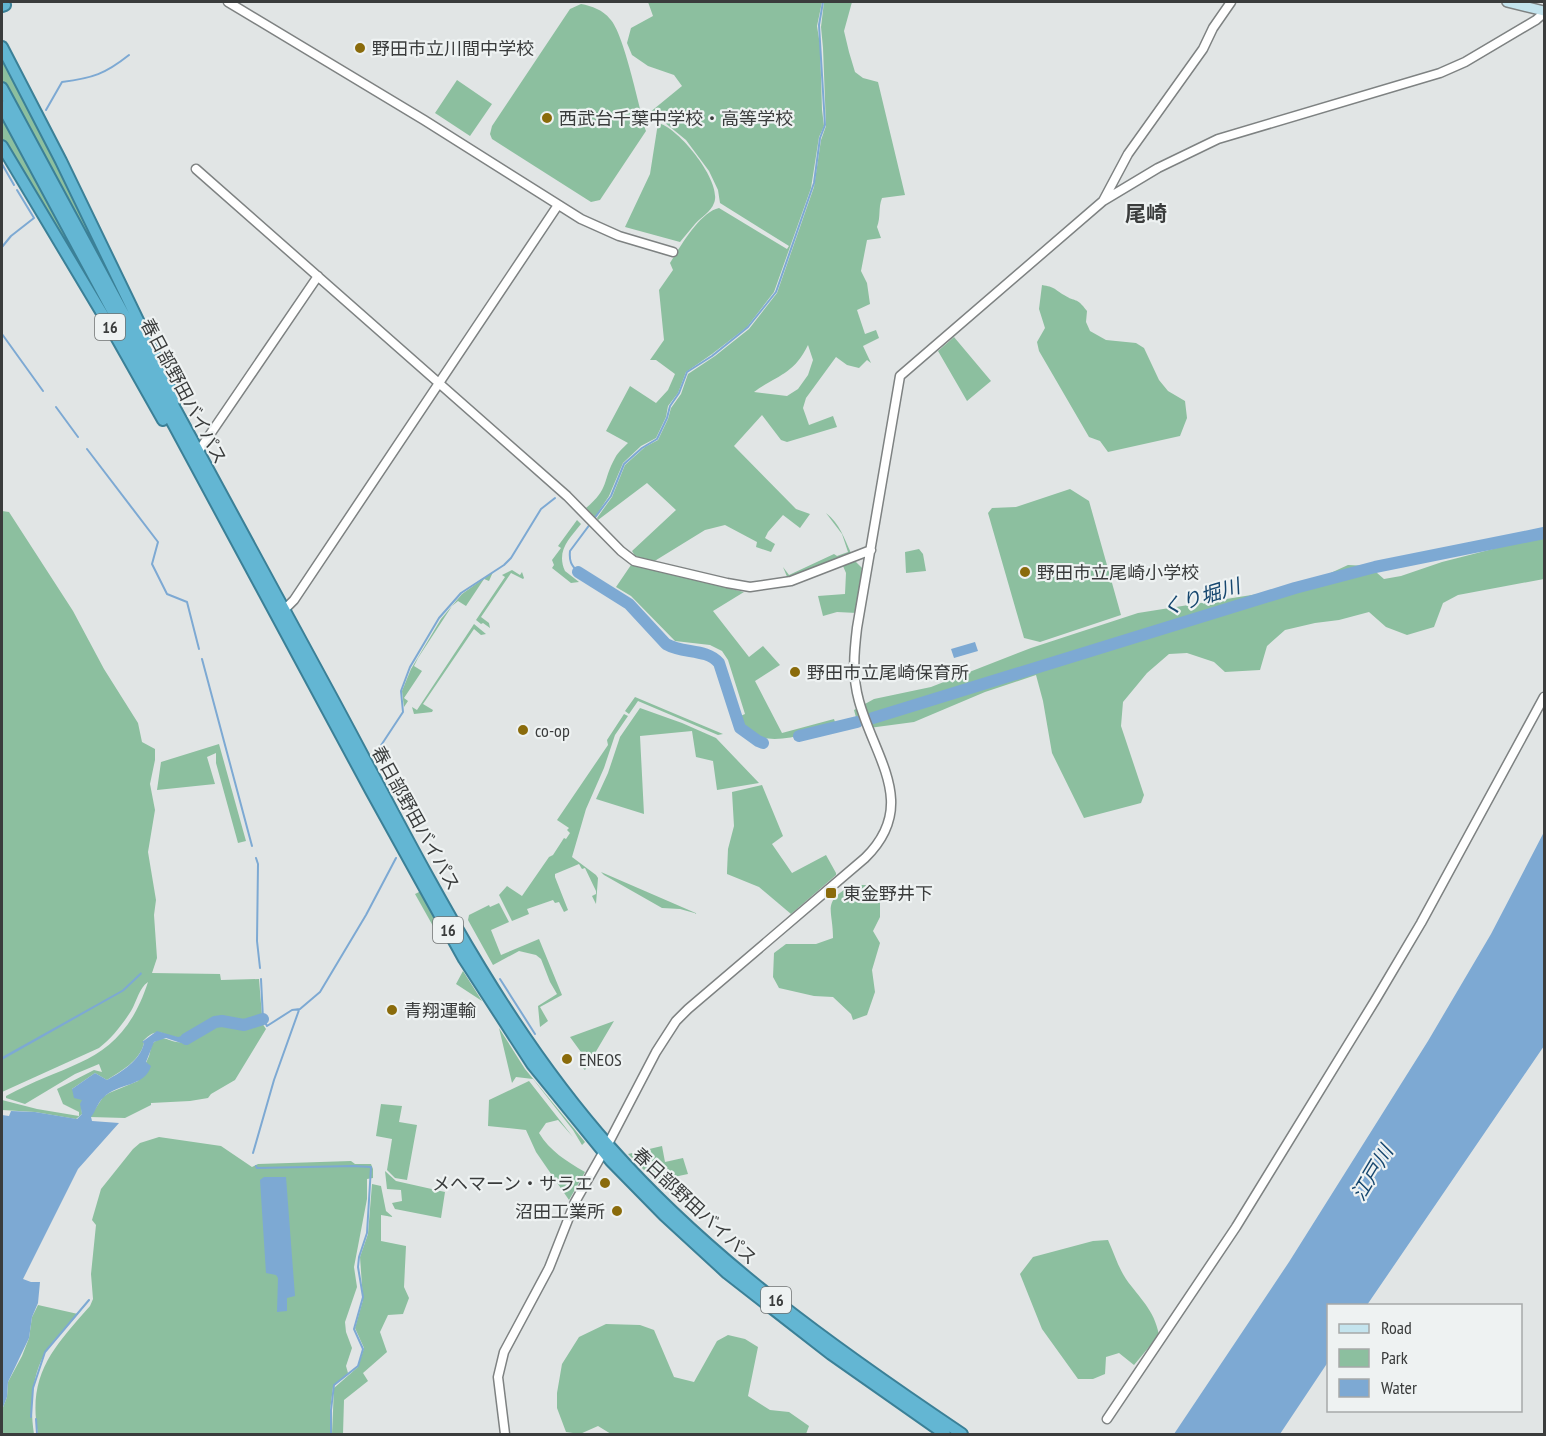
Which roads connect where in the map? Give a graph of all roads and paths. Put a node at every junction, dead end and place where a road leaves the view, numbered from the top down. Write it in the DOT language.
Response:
graph roads {
  1 [pos="228,2"];
  2 [pos="1231,2"];
  3 [pos="1508,2"];
  4 [pos="1545,12"];
  5 [pos="2,47"];
  6 [pos="2,88"];
  7 [pos="2,106"];
  8 [pos="2,146"];
  9 [pos="196,169"];
  10 [pos="1102,201"];
  11 [pos="558,205"];
  12 [pos="673,252"];
  13 [pos="88,257"];
  14 [pos="318,276"];
  15 [pos="440,383"];
  16 [pos="198,452"];
  17 [pos="218,507"];
  18 [pos="871,550"];
  19 [pos="284,610"];
  20 [pos="1545,697"];
  21 [pos="606,1148"];
  22 [pos="1107,1419"];
  23 [pos="505,1434"];
  24 [pos="945,1434"];
  25 [pos="962,1434"];
  1 -- 11 [label="street"];
  2 -- 10 [label="street"];
  3 -- 4 [label="main road"];
  4 -- 10 [label="street"];
  5 -- 16 [label="highway, 16"];
  6 -- 13 [label="highway, 春日部野田バイパス / 16"];
  7 -- 13 [label="highway, 春日部野田バイパス / 16"];
  8 -- 17 [label="highway, 16"];
  9 -- 14 [label="street"];
  10 -- 18 [label="street"];
  11 -- 12 [label="street"];
  11 -- 15 [label="street"];
  13 -- 16 [label="highway, 春日部野田バイパス / 16"];
  13 -- 17 [label="highway, 春日部野田バイパス / 16"];
  14 -- 15 [label="street"];
  14 -- 16 [label="street"];
  15 -- 18 [label="street"];
  15 -- 19 [label="street"];
  16 -- 19 [label="highway, 春日部野田バイパス / 16"];
  17 -- 21 [label="highway, 春日部野田バイパス / 16"];
  18 -- 21 [label="street"];
  19 -- 21 [label="highway, 春日部野田バイパス / 16"];
  20 -- 22 [label="street"];
  21 -- 23 [label="street"];
  21 -- 24 [label="highway, 春日部野田バイパス / 16"];
  21 -- 25 [label="highway, 春日部野田バイパス / 16"];
}
